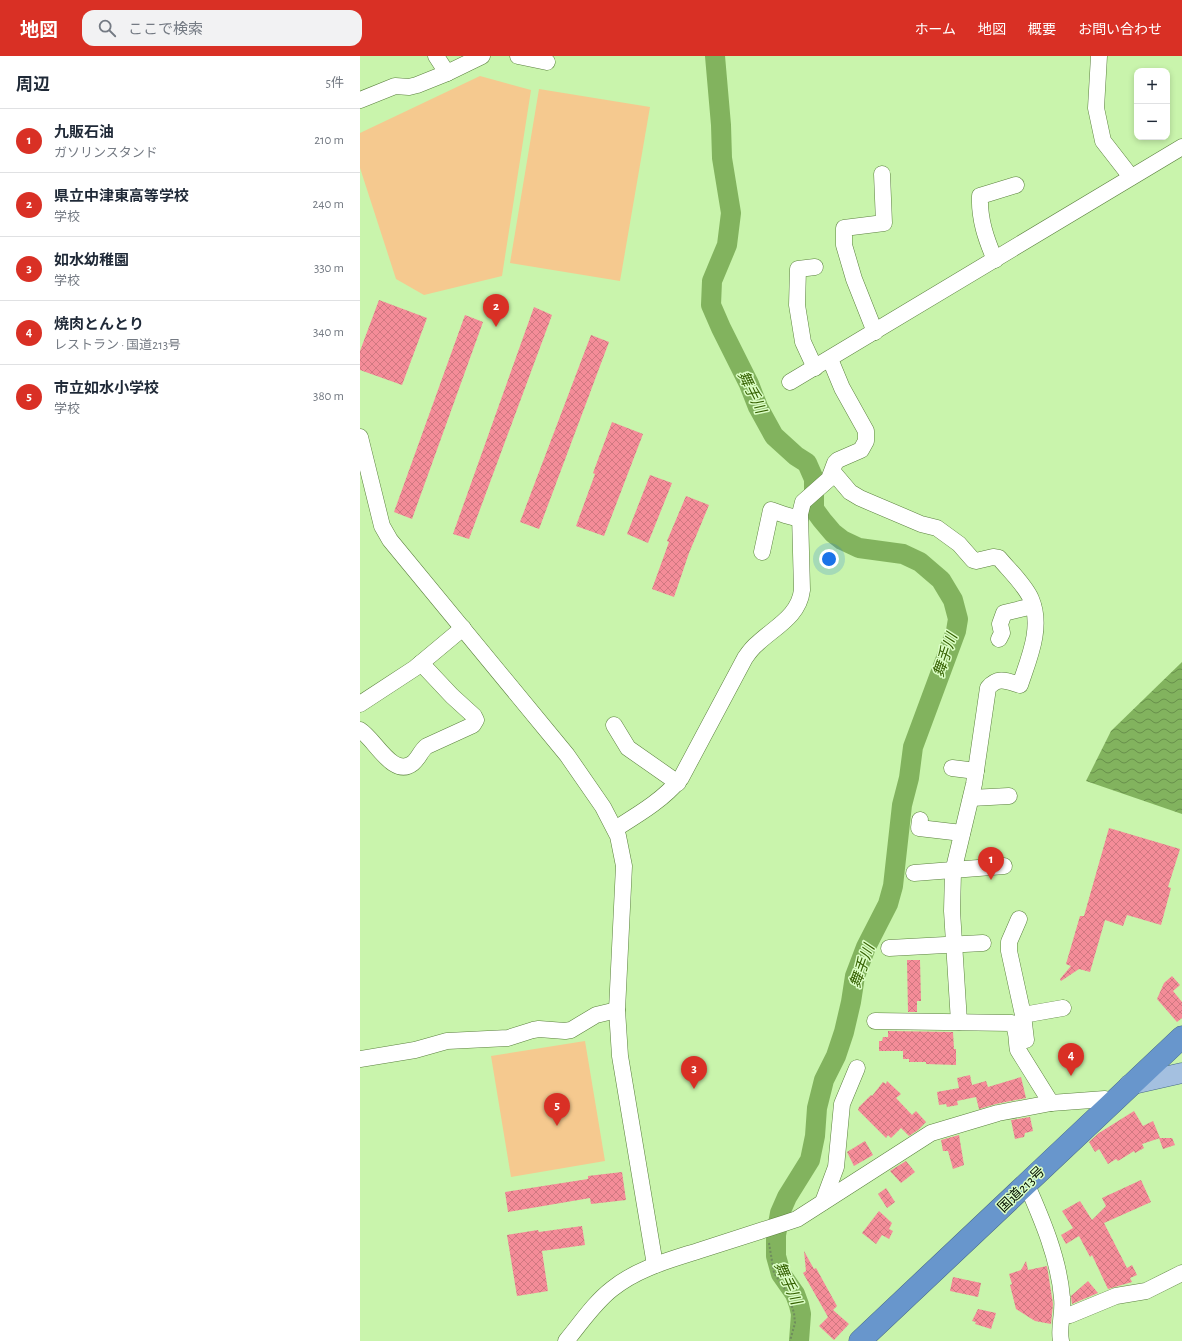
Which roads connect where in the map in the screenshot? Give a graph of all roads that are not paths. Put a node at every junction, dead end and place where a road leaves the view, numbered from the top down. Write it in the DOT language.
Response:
graph roads {
  1 [pos="436,56"];
  2 [pos="482,56"];
  3 [pos="518,56"];
  4 [pos="1099,56"];
  5 [pos="547,62"];
  6 [pos="447,74"];
  7 [pos="360,100"];
  8 [pos="1182,147"];
  9 [pos="882,174"];
  10 [pos="1131,177"];
  11 [pos="1016,185"];
  12 [pos="995,260"];
  13 [pos="815,267"];
  14 [pos="875,332"];
  15 [pos="830,359"];
  16 [pos="816,368"];
  17 [pos="790,382"];
  18 [pos="360,437"];
  19 [pos="833,472"];
  20 [pos="800,518"];
  21 [pos="762,552"];
  22 [pos="1033,606"];
  23 [pos="463,628"];
  24 [pos="999,639"];
  25 [pos="421,663"];
  26 [pos="360,704"];
  27 [pos="614,726"];
  28 [pos="360,730"];
  29 [pos="952,768"];
  30 [pos="976,771"];
  31 [pos="678,782"];
  32 [pos="1009,796"];
  33 [pos="971,798"];
  34 [pos="920,820"];
  35 [pos="615,829"];
  36 [pos="962,833"];
  37 [pos="1004,866"];
  38 [pos="954,870"];
  39 [pos="914,873"];
  40 [pos="1019,919"];
  41 [pos="983,943"];
  42 [pos="953,945"];
  43 [pos="889,948"];
  44 [pos="1063,1008"];
  45 [pos="617,1010"];
  46 [pos="1023,1015"];
  47 [pos="875,1021"];
  48 [pos="959,1022"];
  49 [pos="1182,1037"];
  50 [pos="1022,1058"];
  51 [pos="360,1059"];
  52 [pos="858,1068"];
  53 [pos="1182,1073"];
  54 [pos="1129,1086"];
  55 [pos="1112,1102"];
  56 [pos="1051,1104"];
  57 [pos="1026,1184"];
  58 [pos="823,1202"];
  59 [pos="655,1265"];
  60 [pos="1182,1273"];
  61 [pos="1062,1316"];
  62 [pos="566,1341"];
  63 [pos="860,1341"];
  64 [pos="1061,1341"];
  1 -- 6 [label="street"];
  2 -- 6 [label="street"];
  3 -- 5 [label="street"];
  4 -- 10 [label="street"];
  6 -- 7 [label="street"];
  8 -- 10 [label="street"];
  9 -- 14 [label="street"];
  10 -- 12 [label="street"];
  11 -- 12 [label="street"];
  12 -- 14 [label="street"];
  13 -- 16 [label="street"];
  14 -- 15 [label="street"];
  15 -- 16 [label="street"];
  15 -- 19 [label="street"];
  16 -- 17 [label="street"];
  18 -- 23 [label="street"];
  19 -- 20 [label="street"];
  19 -- 22 [label="street"];
  20 -- 21 [label="street"];
  20 -- 31 [label="street"];
  22 -- 24 [label="street"];
  22 -- 30 [label="street"];
  23 -- 25 [label="street"];
  23 -- 35 [label="street"];
  25 -- 26 [label="street"];
  25 -- 28 [label="street"];
  27 -- 31 [label="street"];
  29 -- 30 [label="street"];
  30 -- 33 [label="street"];
  31 -- 35 [label="street"];
  32 -- 33 [label="street"];
  33 -- 36 [label="street"];
  34 -- 36 [label="street"];
  35 -- 45 [label="street"];
  36 -- 38 [label="street"];
  37 -- 38 [label="street"];
  38 -- 39 [label="street"];
  38 -- 42 [label="street"];
  40 -- 46 [label="street"];
  41 -- 42 [label="street"];
  42 -- 43 [label="street"];
  42 -- 48 [label="street"];
  44 -- 46 [label="street"];
  45 -- 51 [label="street"];
  45 -- 59 [label="street"];
  46 -- 50 [label="street"];
  47 -- 48 [label="street"];
  48 -- 50 [label="street"];
  49 -- 54 [label="highway, 国道213号"];
  50 -- 56 [label="street"];
  52 -- 58 [label="street"];
  53 -- 54 [label="main road"];
  54 -- 55 [label="highway, 国道213号"];
  55 -- 56 [label="street"];
  55 -- 57 [label="highway, 国道213号"];
  56 -- 58 [label="street"];
  57 -- 61 [label="street"];
  57 -- 63 [label="highway, 国道213号"];
  58 -- 59 [label="street"];
  59 -- 62 [label="street"];
  60 -- 61 [label="street"];
  61 -- 64 [label="street"];
}
